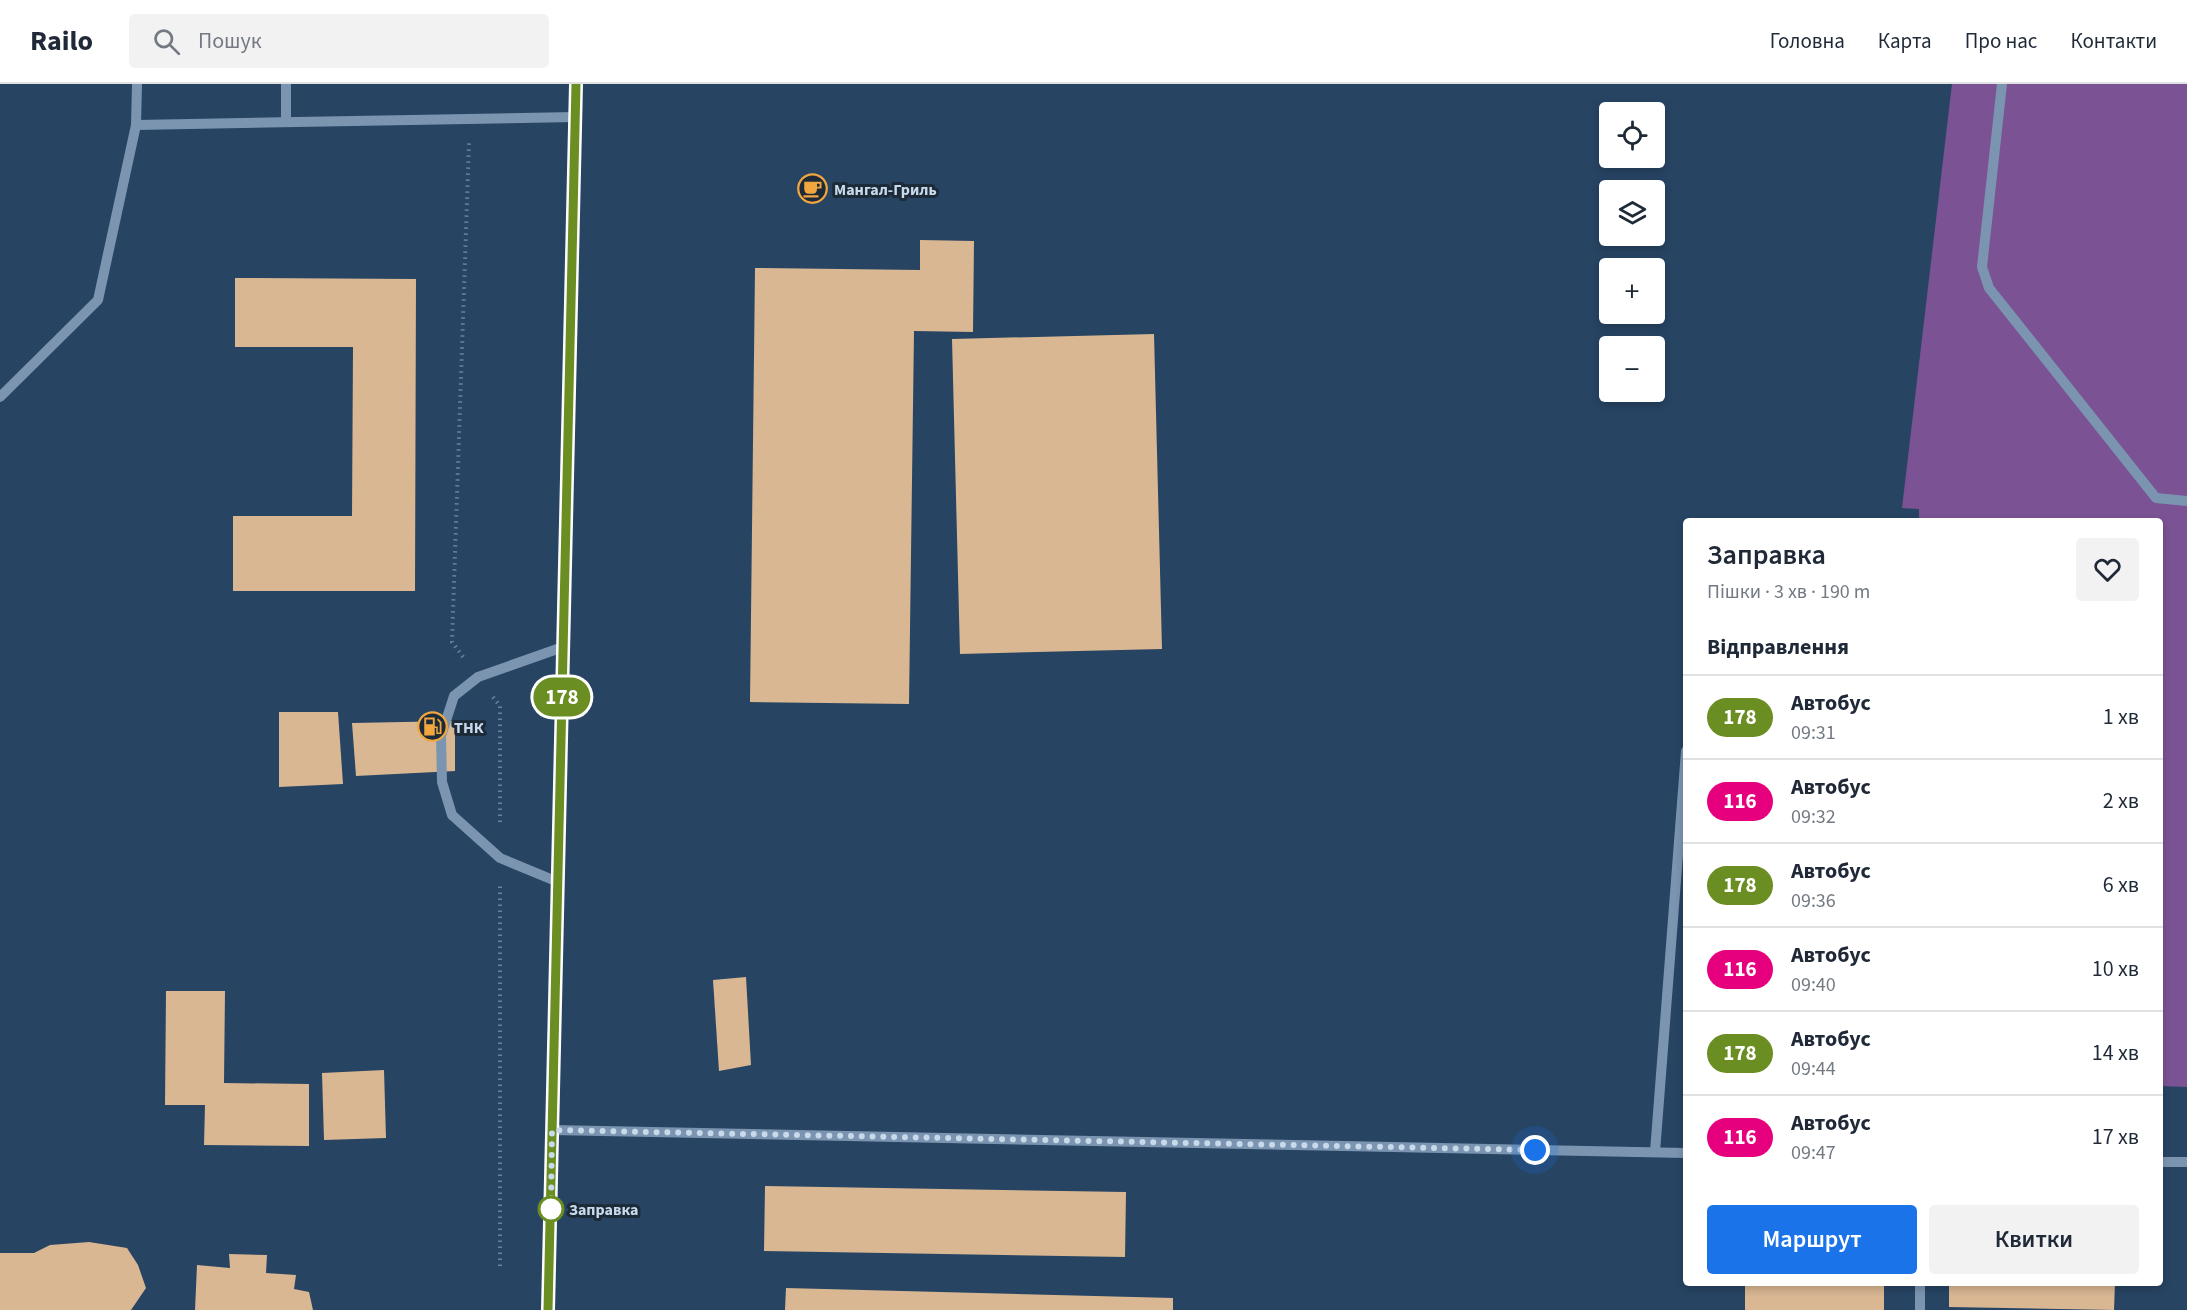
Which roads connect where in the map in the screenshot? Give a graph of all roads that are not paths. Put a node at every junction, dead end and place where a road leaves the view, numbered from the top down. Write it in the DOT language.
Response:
graph roads {
  1 [pos="137,84"];
  2 [pos="286,84"];
  3 [pos="576,84"];
  4 [pos="2002,84"];
  5 [pos="575,117"];
  6 [pos="286,122"];
  7 [pos="136,125"];
  8 [pos="0,397"];
  9 [pos="2187,501"];
  10 [pos="563,647"];
  11 [pos="1683,790"];
  12 [pos="558,882"];
  13 [pos="552,1130"];
  14 [pos="1655,1152"];
  15 [pos="1683,1153"];
  16 [pos="2163,1162"];
  17 [pos="2187,1162"];
  18 [pos="1920,1286"];
  19 [pos="548,1310"];
  20 [pos="1920,1310"];
  1 -- 7 [label="street"];
  2 -- 6 [label="street"];
  3 -- 5 [label="street"];
  4 -- 9 [label="street"];
  5 -- 6 [label="street"];
  5 -- 10 [label="street"];
  6 -- 7 [label="street"];
  7 -- 8 [label="street"];
  10 -- 12 [label="street"];
  10 -- 12 [label="street"];
  11 -- 14 [label="street"];
  12 -- 13 [label="street"];
  13 -- 14 [label="street"];
  13 -- 19 [label="street"];
  14 -- 15 [label="street"];
  16 -- 17 [label="street"];
  18 -- 20 [label="street"];
}
